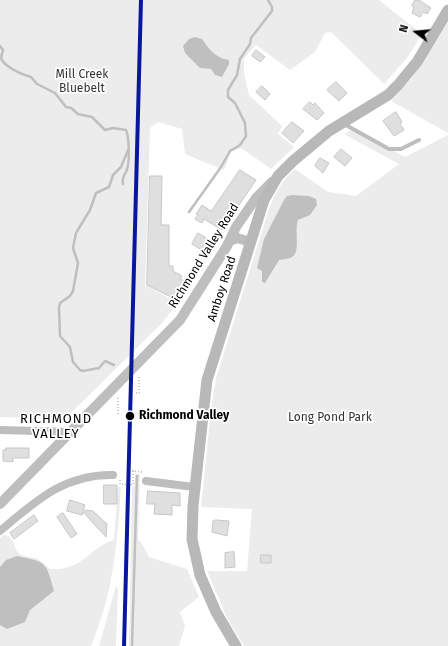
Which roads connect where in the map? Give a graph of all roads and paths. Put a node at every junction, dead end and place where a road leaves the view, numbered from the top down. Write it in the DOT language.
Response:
graph roads {
  1 [pos="448,10"];
  2 [pos="342,123"];
  3 [pos="419,140"];
  4 [pos="278,176"];
  5 [pos="230,241"];
  6 [pos="251,242"];
  7 [pos="139,376"];
  8 [pos="136,393"];
  9 [pos="118,398"];
  10 [pos="119,414"];
  11 [pos="0,430"];
  12 [pos="71,432"];
  13 [pos="142,472"];
  14 [pos="113,475"];
  15 [pos="146,481"];
  16 [pos="120,484"];
  17 [pos="194,487"];
  18 [pos="0,504"];
  19 [pos="0,531"];
  20 [pos="236,646"];
  1 -- 2 [label="main road, Amboy Road"];
  2 -- 3 [label="lane"];
  2 -- 4 [label="main road, Amboy Road"];
  4 -- 5 [label="street, Richmond Valley Road"];
  4 -- 6 [label="main road, Amboy Road"];
  5 -- 6 [label="street"];
  5 -- 12 [label="street, Richmond Valley Road"];
  6 -- 17 [label="main road, Amboy Road"];
  7 -- 8 [label="path"];
  9 -- 10 [label="path"];
  11 -- 12 [label="street"];
  12 -- 18 [label="street, Richmond Valley Road"];
  13 -- 16 [label="path"];
  14 -- 19 [label="street"];
  15 -- 17 [label="street"];
  17 -- 20 [label="main road, Amboy Road"];
}
